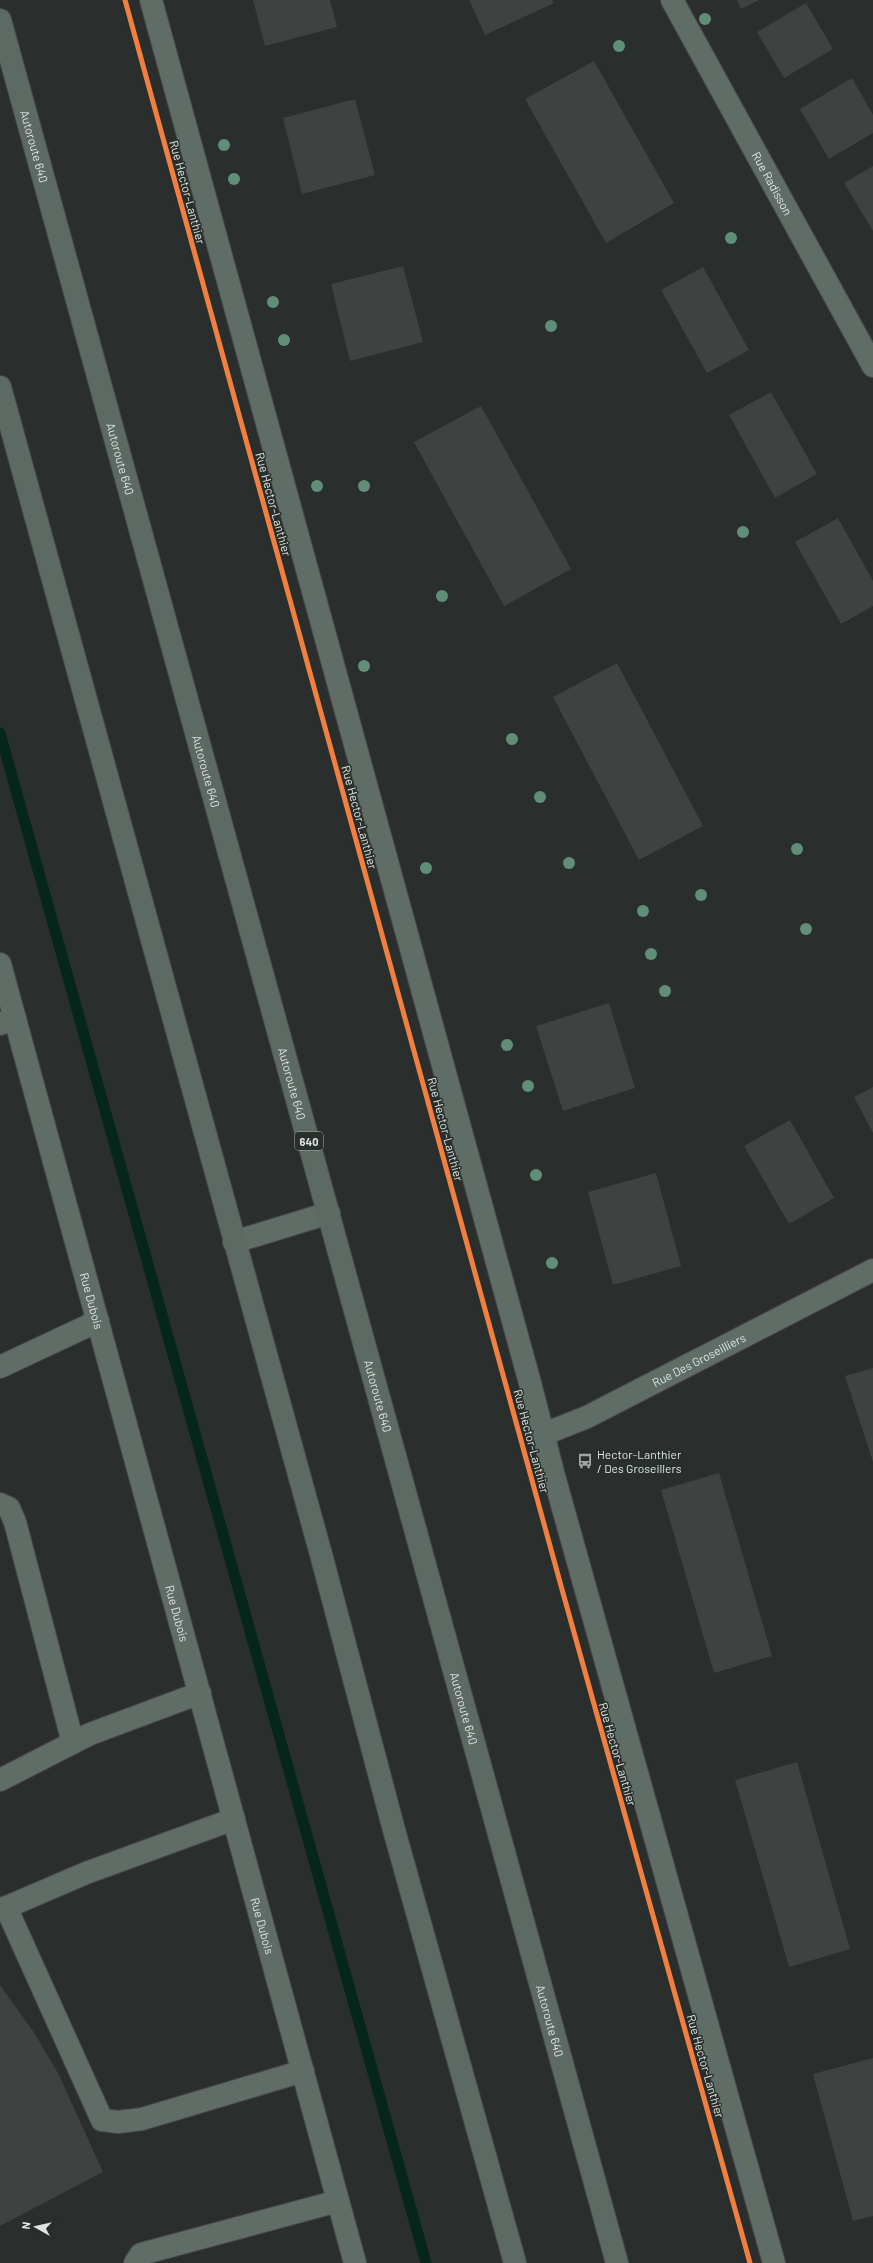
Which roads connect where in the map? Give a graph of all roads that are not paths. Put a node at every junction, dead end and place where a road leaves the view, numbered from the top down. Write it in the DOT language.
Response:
graph roads {
  1 [pos="151,0"];
  2 [pos="672,0"];
  3 [pos="0,20"];
  4 [pos="873,366"];
  5 [pos="0,387"];
  6 [pos="0,964"];
  7 [pos="7,1021"];
  8 [pos="329,1213"];
  9 [pos="234,1242"];
  10 [pos="873,1270"];
  11 [pos="98,1321"];
  12 [pos="0,1367"];
  13 [pos="542,1435"];
  14 [pos="0,1504"];
  15 [pos="200,1693"];
  16 [pos="73,1743"];
  17 [pos="0,1780"];
  18 [pos="234,1819"];
  19 [pos="3,1908"];
  20 [pos="303,2071"];
  21 [pos="338,2201"];
  22 [pos="135,2263"];
  23 [pos="355,2263"];
  24 [pos="515,2263"];
  25 [pos="616,2263"];
  26 [pos="774,2263"];
  1 -- 13 [label="street, Rue Hector-Lanthier"];
  2 -- 4 [label="street, Rue Radisson"];
  3 -- 8 [label="highway, Autoroute 640 / 640"];
  5 -- 9 [label="highway"];
  6 -- 7 [label="street, Rue Dubois"];
  7 -- 11 [label="street, Rue Dubois"];
  8 -- 9 [label="street"];
  8 -- 25 [label="highway, Autoroute 640 / 640"];
  9 -- 24 [label="highway"];
  10 -- 13 [label="street, Rue Des Groseilliers"];
  11 -- 12 [label="street"];
  11 -- 15 [label="street, Rue Dubois"];
  13 -- 26 [label="street, Rue Hector-Lanthier"];
  14 -- 16 [label="street"];
  15 -- 16 [label="street"];
  15 -- 18 [label="street, Rue Dubois"];
  16 -- 17 [label="street"];
  18 -- 19 [label="street"];
  18 -- 20 [label="street, Rue Dubois"];
  19 -- 20 [label="street"];
  20 -- 21 [label="street, Rue Dubois"];
  21 -- 22 [label="street"];
  21 -- 23 [label="street, Rue Dubois"];
}
